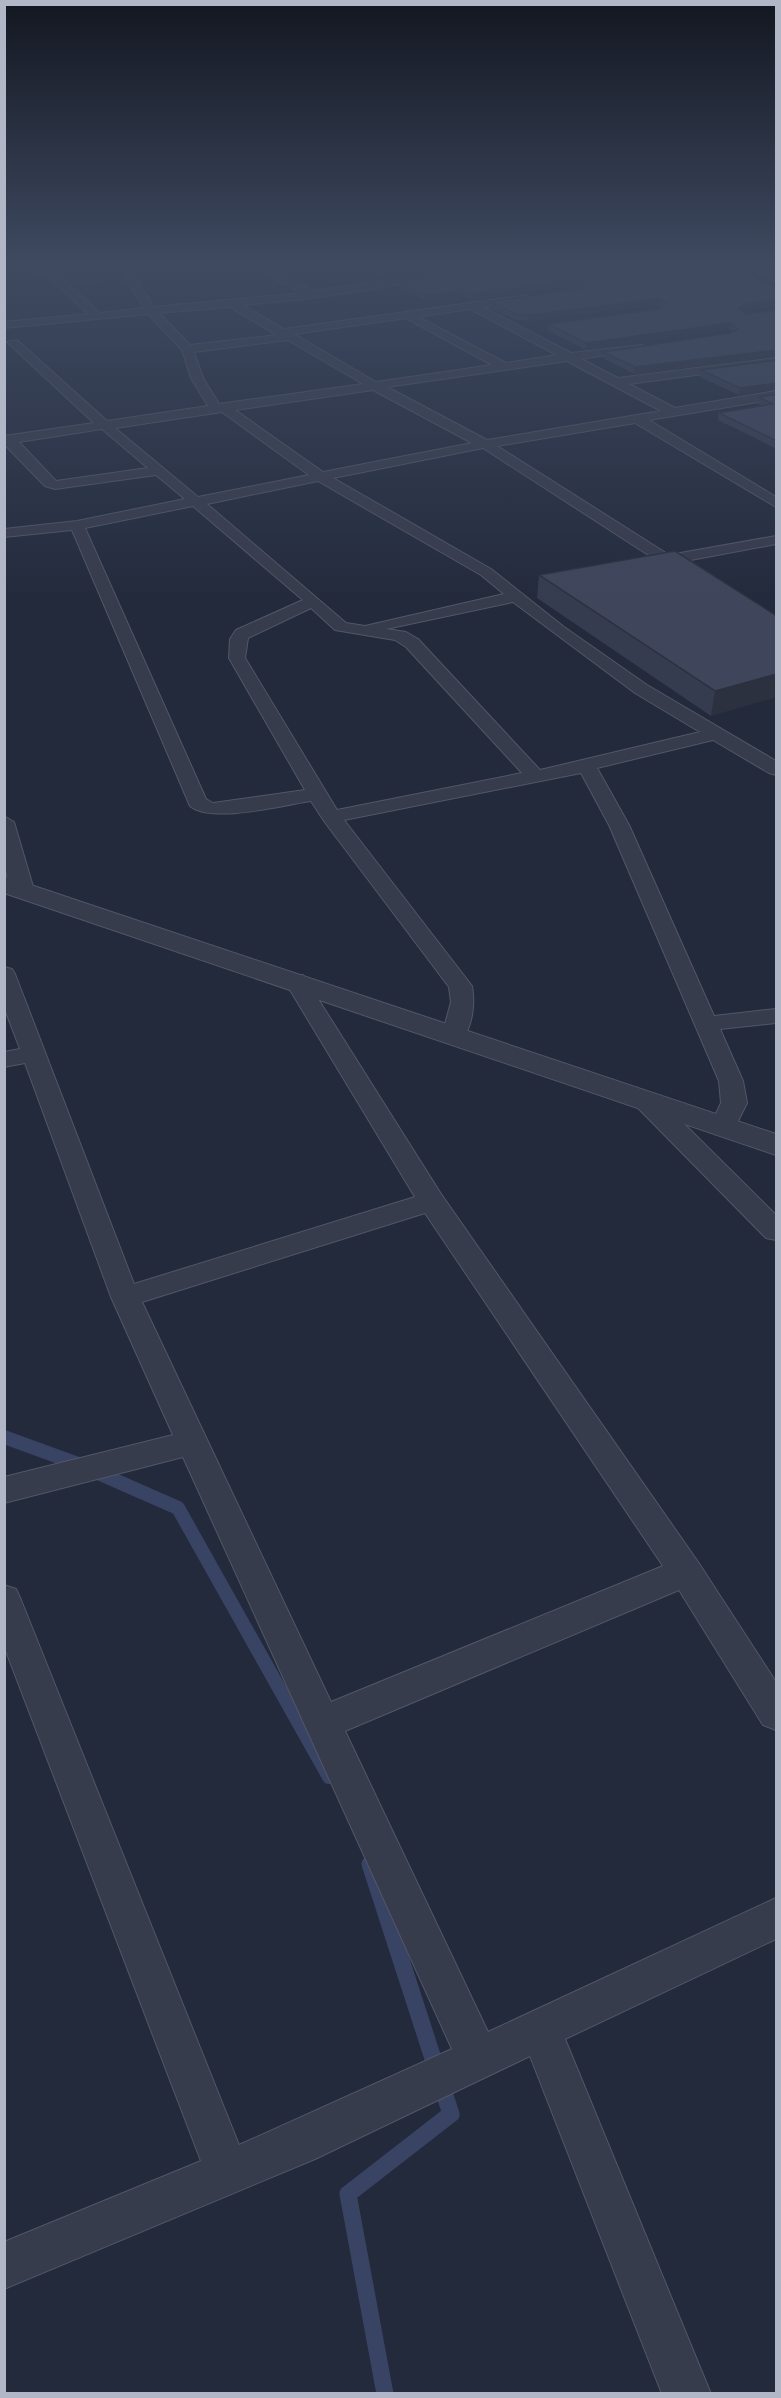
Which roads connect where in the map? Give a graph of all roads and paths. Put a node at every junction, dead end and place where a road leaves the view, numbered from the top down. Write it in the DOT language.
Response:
graph roads {
  1 [pos="50,378"];
  2 [pos="196,378"];
  3 [pos="361,378"];
  4 [pos="427,378"];
  5 [pos="608,378"];
  6 [pos="649,378"];
  7 [pos="616,382"];
  8 [pos="375,386"];
  9 [pos="777,395"];
  10 [pos="219,408"];
  11 [pos="671,411"];
  12 [pos="636,418"];
  13 [pos="104,425"];
  14 [pos="8,440"];
  15 [pos="485,444"];
  16 [pos="158,471"];
  17 [pos="321,477"];
  18 [pos="194,502"];
  19 [pos="777,502"];
  20 [pos="77,525"];
  21 [pos="4,533"];
  22 [pos="777,540"];
  23 [pos="666,559"];
  24 [pos="643,563"];
  25 [pos="696,579"];
  26 [pos="529,583"];
  27 [pos="511,591"];
  28 [pos="312,602"];
  29 [pos="353,631"];
  30 [pos="718,733"];
  31 [pos="586,765"];
  32 [pos="777,769"];
  33 [pos="535,776"];
  34 [pos="316,794"];
  35 [pos="331,817"];
  36 [pos="4,822"];
  37 [pos="14,887"];
  38 [pos="4,974"];
  39 [pos="295,981"];
  40 [pos="777,1016"];
  41 [pos="706,1024"];
  42 [pos="453,1035"];
  43 [pos="19,1057"];
  44 [pos="645,1100"];
  45 [pos="723,1127"];
  46 [pos="777,1145"];
  47 [pos="431,1201"];
  48 [pos="777,1231"];
  49 [pos="125,1297"];
  50 [pos="191,1443"];
  51 [pos="4,1490"];
  52 [pos="686,1572"];
  53 [pos="4,1600"];
  54 [pos="777,1713"];
  55 [pos="321,1723"];
  56 [pos="777,1918"];
  57 [pos="540,2029"];
  58 [pos="478,2058"];
  59 [pos="228,2173"];
  60 [pos="4,2266"];
  61 [pos="687,2394"];
  1 -- 13 [label="street"];
  2 -- 10 [label="street"];
  3 -- 8 [label="street"];
  4 -- 8 [label="street"];
  5 -- 7 [label="street"];
  6 -- 7 [label="street"];
  7 -- 11 [label="street"];
  8 -- 10 [label="street"];
  8 -- 15 [label="street"];
  9 -- 11 [label="street"];
  10 -- 13 [label="street"];
  10 -- 17 [label="street"];
  11 -- 12 [label="street"];
  12 -- 15 [label="street"];
  12 -- 19 [label="street"];
  13 -- 14 [label="street"];
  13 -- 16 [label="street"];
  14 -- 16 [label="street"];
  15 -- 17 [label="street"];
  15 -- 23 [label="street"];
  16 -- 18 [label="street"];
  17 -- 18 [label="street"];
  17 -- 27 [label="street"];
  18 -- 20 [label="street"];
  18 -- 28 [label="street"];
  20 -- 21 [label="street"];
  20 -- 34 [label="street"];
  22 -- 23 [label="street"];
  23 -- 24 [label="street"];
  23 -- 25 [label="street"];
  26 -- 27 [label="street"];
  27 -- 29 [label="street"];
  27 -- 30 [label="street"];
  28 -- 29 [label="street"];
  28 -- 34 [label="street"];
  29 -- 33 [label="street"];
  30 -- 31 [label="street"];
  30 -- 32 [label="street"];
  31 -- 33 [label="street"];
  31 -- 41 [label="street"];
  33 -- 35 [label="street"];
  34 -- 35 [label="street"];
  35 -- 42 [label="street"];
  36 -- 37 [label="street"];
  37 -- 39 [label="street"];
  38 -- 43 [label="street"];
  39 -- 42 [label="street"];
  39 -- 47 [label="street"];
  40 -- 41 [label="street"];
  41 -- 45 [label="street"];
  42 -- 44 [label="street"];
  43 -- 49 [label="street"];
  44 -- 45 [label="street"];
  44 -- 48 [label="street"];
  45 -- 46 [label="street"];
  47 -- 49 [label="street"];
  47 -- 52 [label="street"];
  49 -- 50 [label="street"];
  50 -- 51 [label="street"];
  50 -- 55 [label="street"];
  52 -- 54 [label="street"];
  52 -- 55 [label="street"];
  53 -- 59 [label="street"];
  55 -- 58 [label="street"];
  56 -- 57 [label="street"];
  57 -- 58 [label="street"];
  57 -- 61 [label="street"];
  58 -- 59 [label="street"];
  59 -- 60 [label="street"];
}
